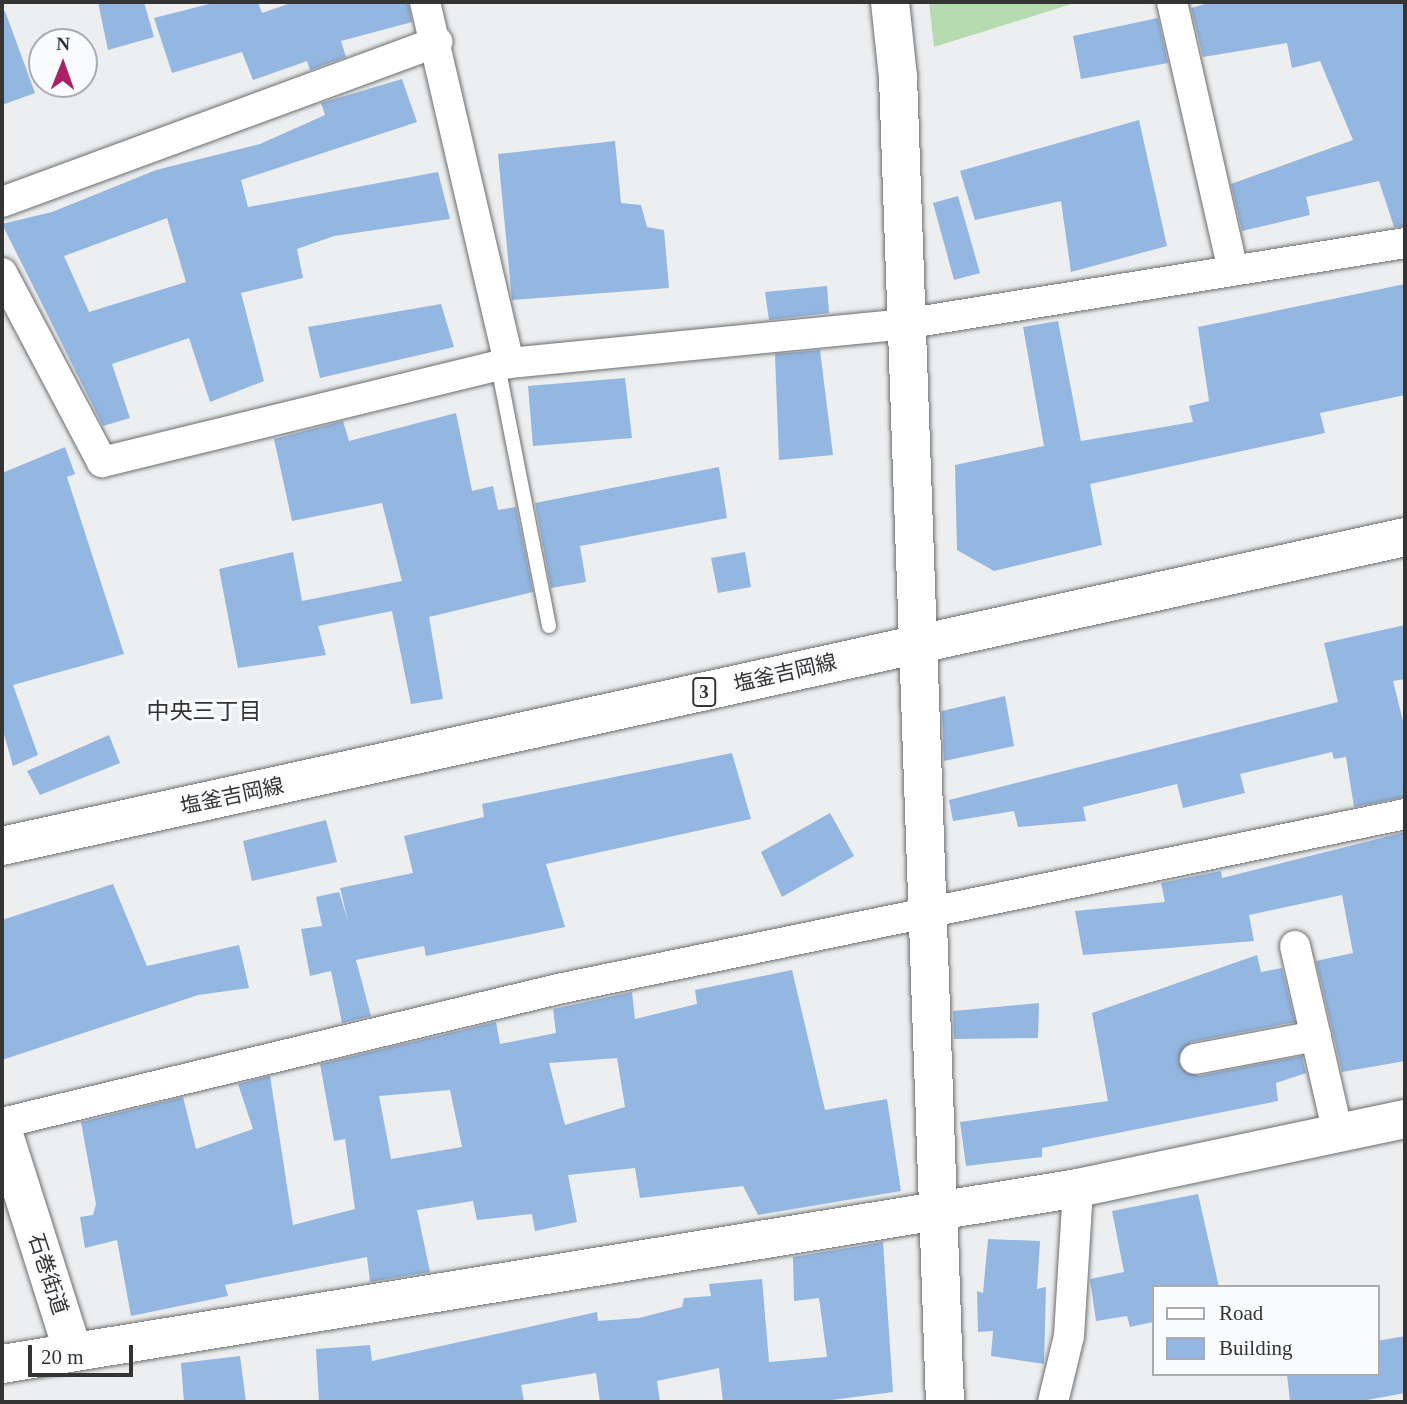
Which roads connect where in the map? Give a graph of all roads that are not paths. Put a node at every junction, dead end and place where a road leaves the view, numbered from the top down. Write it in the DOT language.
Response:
graph roads {
  1 [pos="425,2"];
  2 [pos="890,2"];
  3 [pos="1172,2"];
  4 [pos="438,42"];
  5 [pos="2,202"];
  6 [pos="1405,243"];
  7 [pos="1233,270"];
  8 [pos="2,273"];
  9 [pos="904,324"];
  10 [pos="504,364"];
  11 [pos="1405,537"];
  12 [pos="549,625"];
  13 [pos="918,645"];
  14 [pos="1405,814"];
  15 [pos="2,846"];
  16 [pos="928,917"];
  17 [pos="1295,946"];
  18 [pos="1316,1036"];
  19 [pos="1195,1059"];
  20 [pos="1405,1119"];
  21 [pos="2,1125"];
  22 [pos="1338,1133"];
  23 [pos="1078,1188"];
  24 [pos="938,1210"];
  25 [pos="73,1352"];
  26 [pos="2,1364"];
  27 [pos="945,1402"];
  28 [pos="1053,1402"];
  1 -- 4 [label="street"];
  2 -- 9 [label="street"];
  3 -- 7 [label="street"];
  4 -- 5 [label="street"];
  4 -- 10 [label="street"];
  6 -- 7 [label="street"];
  7 -- 9 [label="street"];
  8 -- 10 [label="street"];
  9 -- 10 [label="street"];
  9 -- 13 [label="street"];
  10 -- 12 [label="lane"];
  11 -- 13 [label="street, 塩釜吉岡線 / 3"];
  13 -- 15 [label="street, 塩釜吉岡線 / 3"];
  13 -- 16 [label="street"];
  14 -- 16 [label="street"];
  16 -- 21 [label="street"];
  16 -- 24 [label="street"];
  17 -- 18 [label="street"];
  18 -- 19 [label="street"];
  18 -- 22 [label="street"];
  20 -- 22 [label="street"];
  21 -- 25 [label="street, 石巻街道"];
  22 -- 23 [label="street"];
  23 -- 24 [label="street"];
  23 -- 28 [label="street"];
  24 -- 25 [label="street"];
  24 -- 27 [label="street"];
  25 -- 26 [label="street"];
}
